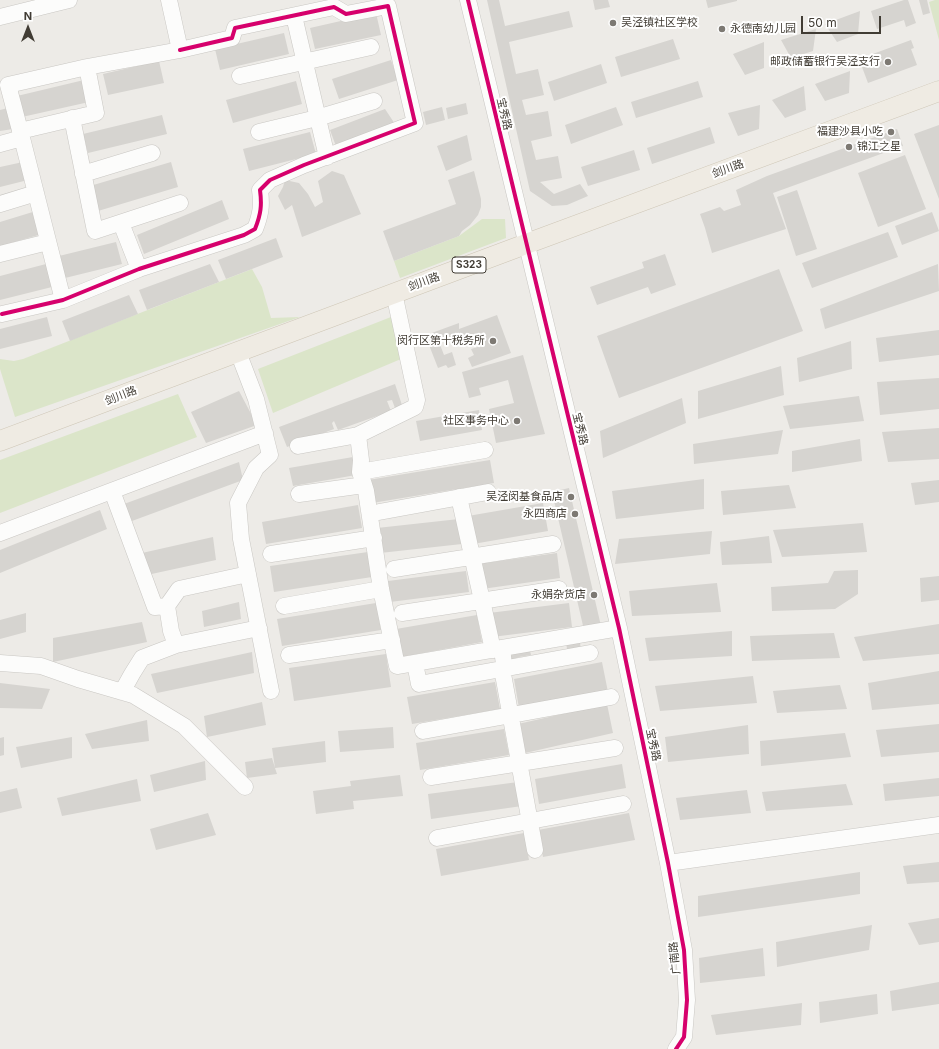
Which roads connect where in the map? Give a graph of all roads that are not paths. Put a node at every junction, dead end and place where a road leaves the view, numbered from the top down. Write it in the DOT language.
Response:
graph roads {
  1 [pos="68,0"];
  2 [pos="169,0"];
  3 [pos="468,0"];
  4 [pos="294,16"];
  5 [pos="0,17"];
  6 [pos="371,46"];
  7 [pos="180,50"];
  8 [pos="305,61"];
  9 [pos="87,67"];
  10 [pos="240,76"];
  11 [pos="939,92"];
  12 [pos="374,100"];
  13 [pos="72,118"];
  14 [pos="317,118"];
  15 [pos="259,132"];
  16 [pos="21,134"];
  17 [pos="0,144"];
  18 [pos="152,153"];
  19 [pos="326,157"];
  20 [pos="83,174"];
  21 [pos="36,193"];
  22 [pos="180,203"];
  23 [pos="0,204"];
  24 [pos="121,222"];
  25 [pos="48,242"];
  26 [pos="526,244"];
  27 [pos="0,254"];
  28 [pos="139,269"];
  29 [pos="394,293"];
  30 [pos="63,300"];
  31 [pos="2,314"];
  32 [pos="238,352"];
  33 [pos="265,433"];
  34 [pos="358,435"];
  35 [pos="0,441"];
  36 [pos="298,446"];
  37 [pos="485,450"];
  38 [pos="362,478"];
  39 [pos="112,491"];
  40 [pos="488,492"];
  41 [pos="299,494"];
  42 [pos="459,497"];
  43 [pos="379,512"];
  44 [pos="0,533"];
  45 [pos="374,538"];
  46 [pos="553,544"];
  47 [pos="271,554"];
  48 [pos="473,556"];
  49 [pos="394,568"];
  50 [pos="248,574"];
  51 [pos="382,589"];
  52 [pos="558,589"];
  53 [pos="483,601"];
  54 [pos="167,606"];
  55 [pos="284,606"];
  56 [pos="402,613"];
  57 [pos="259,628"];
  58 [pos="619,628"];
  59 [pos="392,640"];
  60 [pos="176,645"];
  61 [pos="497,649"];
  62 [pos="590,653"];
  63 [pos="289,655"];
  64 [pos="415,662"];
  65 [pos="0,663"];
  66 [pos="504,669"];
  67 [pos="271,691"];
  68 [pos="122,692"];
  69 [pos="611,697"];
  70 [pos="511,715"];
  71 [pos="423,731"];
  72 [pos="614,748"];
  73 [pos="520,763"];
  74 [pos="431,777"];
  75 [pos="245,787"];
  76 [pos="623,804"];
  77 [pos="530,820"];
  78 [pos="939,826"];
  79 [pos="437,838"];
  80 [pos="535,850"];
  81 [pos="668,863"];
  82 [pos="676,1049"];
  1 -- 5 [label="street"];
  2 -- 7 [label="street"];
  3 -- 26 [label="street, 宝秀路"];
  4 -- 7 [label="street"];
  4 -- 8 [label="street"];
  4 -- 19 [label="street"];
  6 -- 8 [label="street"];
  7 -- 9 [label="street"];
  8 -- 10 [label="street"];
  8 -- 14 [label="street"];
  9 -- 13 [label="street"];
  9 -- 16 [label="street"];
  11 -- 26 [label="main road, 剑川路 / S323"];
  12 -- 14 [label="street"];
  13 -- 16 [label="street"];
  13 -- 20 [label="street"];
  14 -- 15 [label="street"];
  14 -- 19 [label="street"];
  16 -- 17 [label="street"];
  16 -- 21 [label="street"];
  18 -- 20 [label="street"];
  19 -- 28 [label="street"];
  20 -- 24 [label="street"];
  21 -- 23 [label="street"];
  21 -- 25 [label="street"];
  22 -- 24 [label="street"];
  24 -- 28 [label="street"];
  25 -- 27 [label="street"];
  25 -- 30 [label="street"];
  26 -- 29 [label="main road, 剑川路 / S323"];
  26 -- 58 [label="street, 宝秀路"];
  28 -- 30 [label="street"];
  29 -- 32 [label="main road, 剑川路 / S323"];
  29 -- 34 [label="street"];
  30 -- 31 [label="street"];
  32 -- 33 [label="street"];
  32 -- 35 [label="main road, 剑川路 / S323"];
  33 -- 39 [label="street"];
  33 -- 50 [label="street"];
  34 -- 36 [label="street"];
  34 -- 38 [label="street"];
  37 -- 38 [label="street"];
  38 -- 41 [label="street"];
  38 -- 45 [label="street"];
  39 -- 44 [label="street"];
  39 -- 54 [label="street"];
  40 -- 42 [label="street"];
  42 -- 43 [label="street"];
  42 -- 48 [label="street"];
  45 -- 47 [label="street"];
  45 -- 51 [label="street"];
  46 -- 48 [label="street"];
  48 -- 49 [label="street"];
  48 -- 53 [label="street"];
  50 -- 54 [label="street"];
  50 -- 57 [label="street"];
  51 -- 55 [label="street"];
  51 -- 59 [label="street"];
  52 -- 53 [label="street"];
  53 -- 56 [label="street"];
  53 -- 61 [label="street"];
  54 -- 60 [label="street"];
  57 -- 60 [label="street"];
  57 -- 67 [label="street"];
  58 -- 61 [label="street"];
  58 -- 81 [label="street, 宝秀路"];
  59 -- 63 [label="street"];
  59 -- 64 [label="street"];
  60 -- 68 [label="street"];
  61 -- 64 [label="street"];
  61 -- 66 [label="street"];
  62 -- 66 [label="street"];
  64 -- 66 [label="street"];
  65 -- 68 [label="street"];
  66 -- 70 [label="street"];
  68 -- 75 [label="street"];
  69 -- 70 [label="street"];
  70 -- 71 [label="street"];
  70 -- 73 [label="street"];
  72 -- 73 [label="street"];
  73 -- 74 [label="street"];
  73 -- 77 [label="street"];
  76 -- 77 [label="street"];
  77 -- 79 [label="street"];
  77 -- 80 [label="street"];
  78 -- 81 [label="street"];
  81 -- 82 [label="street, 广南路"];
}
